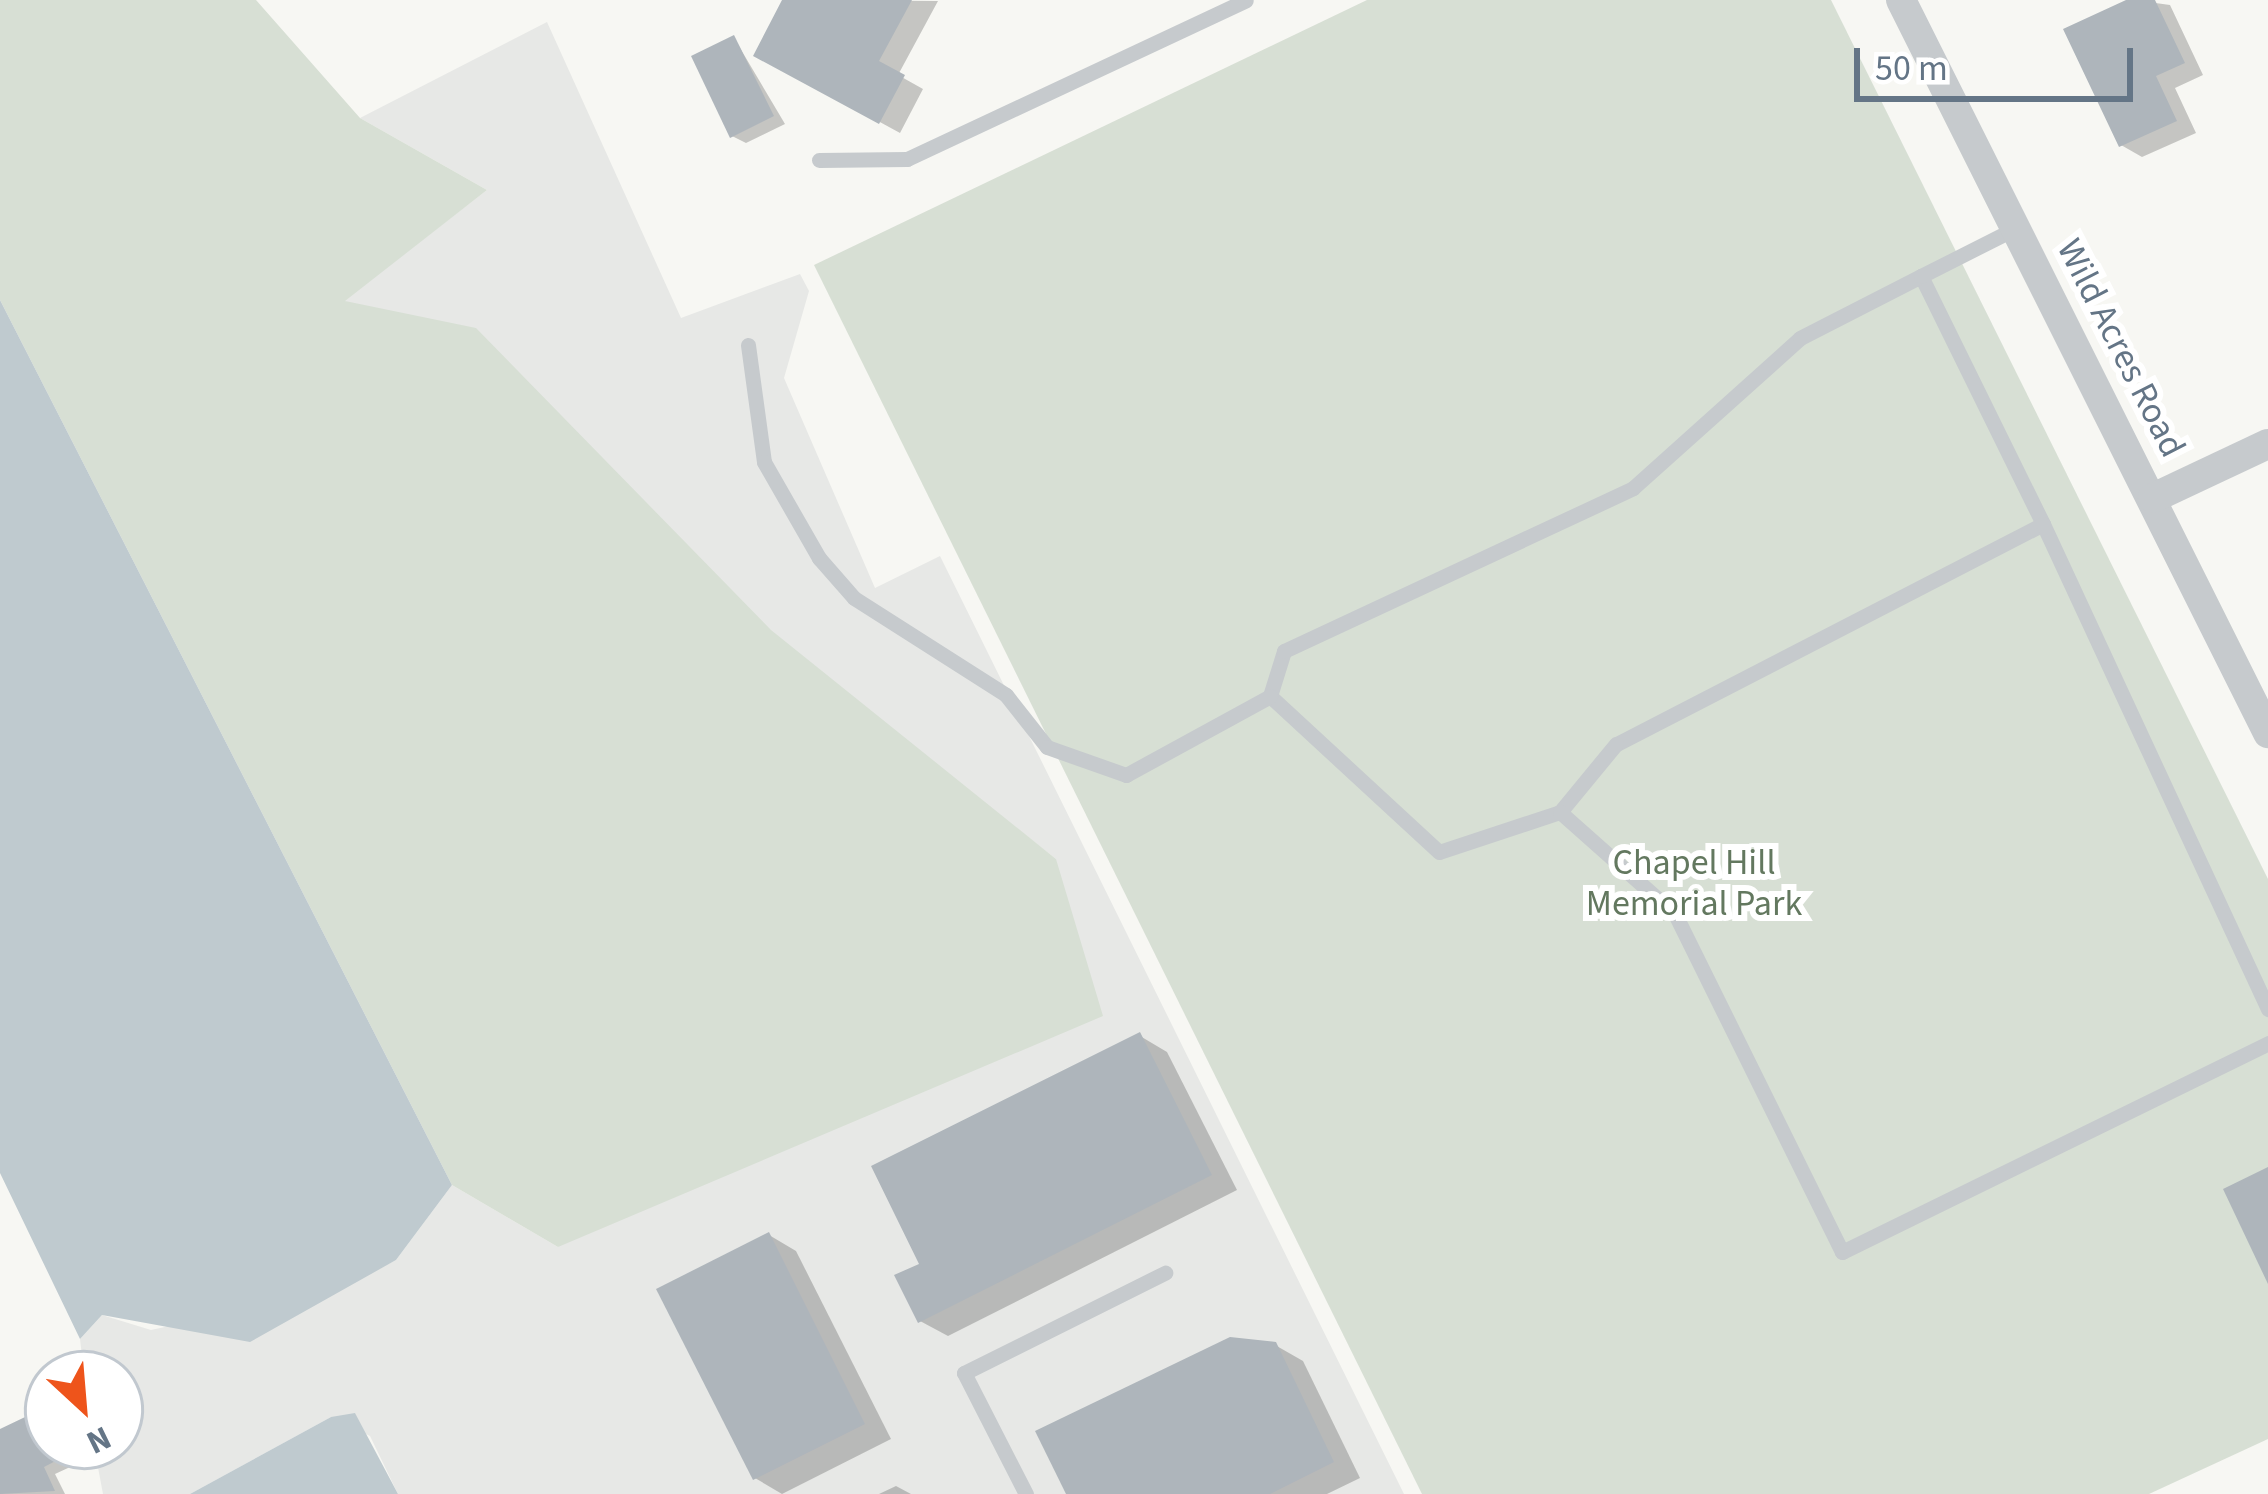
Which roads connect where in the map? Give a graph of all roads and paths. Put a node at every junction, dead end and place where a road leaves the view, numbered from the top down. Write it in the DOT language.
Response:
graph roads {
  1 [pos="1246,0"];
  2 [pos="1900,0"];
  3 [pos="819,160"];
  4 [pos="2016,228"];
  5 [pos="1922,276"];
  6 [pos="748,345"];
  7 [pos="2268,444"];
  8 [pos="2153,498"];
  9 [pos="2042,524"];
  10 [pos="1270,696"];
  11 [pos="2268,733"];
  12 [pos="1560,812"];
  13 [pos="2268,1009"];
  14 [pos="2268,1043"];
  15 [pos="1165,1273"];
  16 [pos="1026,1494"];
  1 -- 3 [label="lane"];
  2 -- 4 [label="street, Wild Acres Road"];
  4 -- 5 [label="lane"];
  4 -- 8 [label="street, Wild Acres Road"];
  5 -- 9 [label="lane"];
  5 -- 10 [label="lane"];
  6 -- 10 [label="lane"];
  7 -- 8 [label="street"];
  8 -- 11 [label="street, Wild Acres Road"];
  9 -- 12 [label="lane"];
  9 -- 13 [label="lane"];
  10 -- 12 [label="lane"];
  12 -- 14 [label="lane"];
  15 -- 16 [label="lane"];
}
